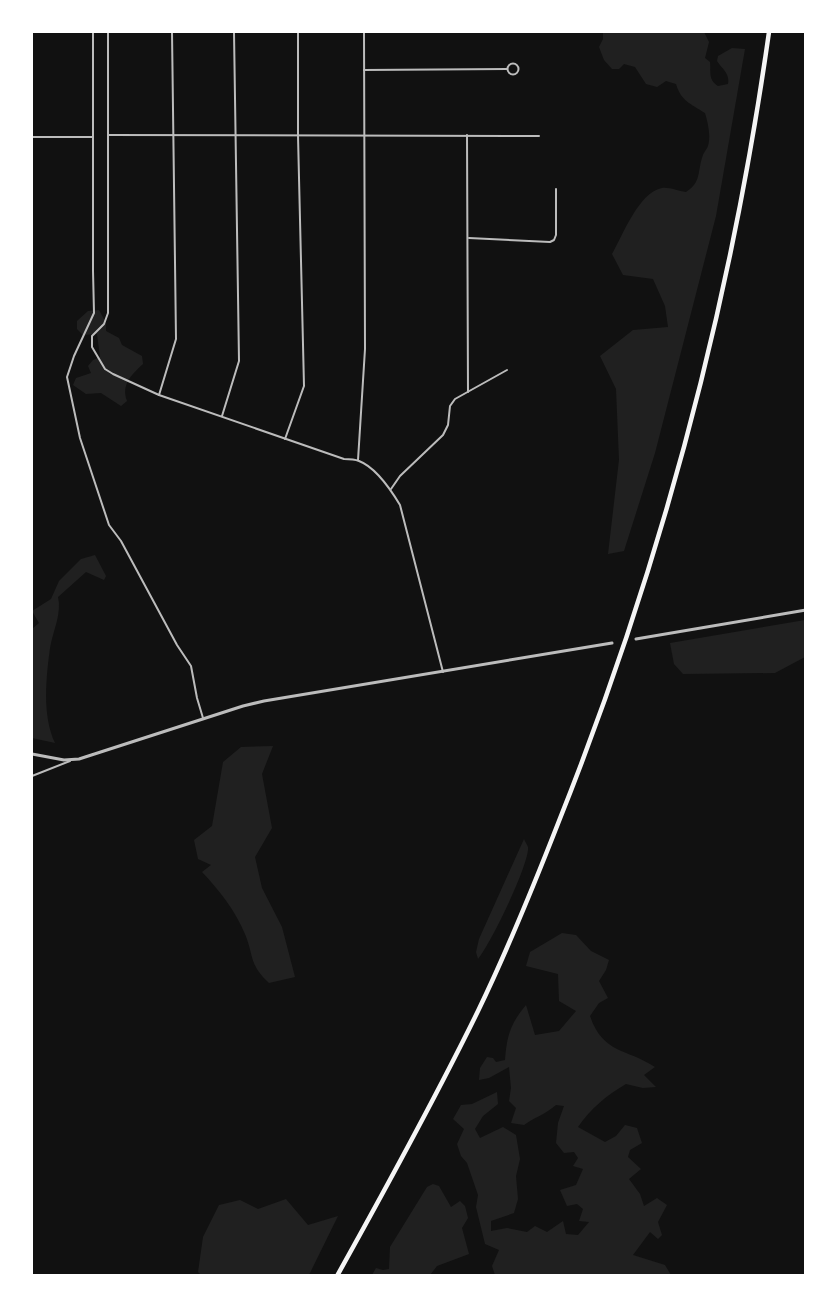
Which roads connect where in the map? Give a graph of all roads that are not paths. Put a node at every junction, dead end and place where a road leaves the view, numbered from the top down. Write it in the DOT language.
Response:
graph roads {
  1 [pos="93,32"];
  2 [pos="108,32"];
  3 [pos="172,32"];
  4 [pos="234,32"];
  5 [pos="298,32"];
  6 [pos="364,32"];
  7 [pos="768,32"];
  8 [pos="507,69"];
  9 [pos="364,70"];
  10 [pos="172,134"];
  11 [pos="108,135"];
  12 [pos="234,135"];
  13 [pos="364,135"];
  14 [pos="467,135"];
  15 [pos="298,136"];
  16 [pos="539,136"];
  17 [pos="32,137"];
  18 [pos="93,137"];
  19 [pos="556,189"];
  20 [pos="468,238"];
  21 [pos="507,370"];
  22 [pos="468,392"];
  23 [pos="159,395"];
  24 [pos="222,417"];
  25 [pos="285,439"];
  26 [pos="358,460"];
  27 [pos="390,489"];
  28 [pos="806,610"];
  29 [pos="636,639"];
  30 [pos="612,643"];
  31 [pos="443,672"];
  32 [pos="204,719"];
  33 [pos="32,754"];
  34 [pos="70,760"];
  35 [pos="32,776"];
  36 [pos="337,1275"];
  1 -- 18 [label="street"];
  2 -- 11 [label="street"];
  3 -- 10 [label="street"];
  4 -- 12 [label="street"];
  5 -- 15 [label="street"];
  6 -- 9 [label="street"];
  7 -- 36 [label="highway"];
  8 -- 9 [label="street"];
  9 -- 13 [label="street"];
  10 -- 11 [label="street"];
  10 -- 12 [label="street"];
  10 -- 23 [label="street"];
  11 -- 23 [label="street"];
  12 -- 15 [label="street"];
  12 -- 24 [label="street"];
  13 -- 14 [label="street"];
  13 -- 15 [label="street"];
  13 -- 26 [label="street"];
  14 -- 16 [label="street"];
  14 -- 20 [label="street"];
  15 -- 25 [label="street"];
  17 -- 18 [label="street"];
  18 -- 32 [label="street"];
  19 -- 20 [label="street"];
  20 -- 22 [label="street"];
  21 -- 22 [label="street"];
  22 -- 27 [label="street"];
  23 -- 24 [label="street"];
  24 -- 25 [label="street"];
  25 -- 26 [label="street"];
  26 -- 27 [label="street"];
  27 -- 31 [label="street"];
  28 -- 29 [label="street"];
  30 -- 31 [label="street"];
  31 -- 32 [label="street"];
  32 -- 34 [label="street"];
  33 -- 34 [label="street"];
  34 -- 35 [label="street"];
}
